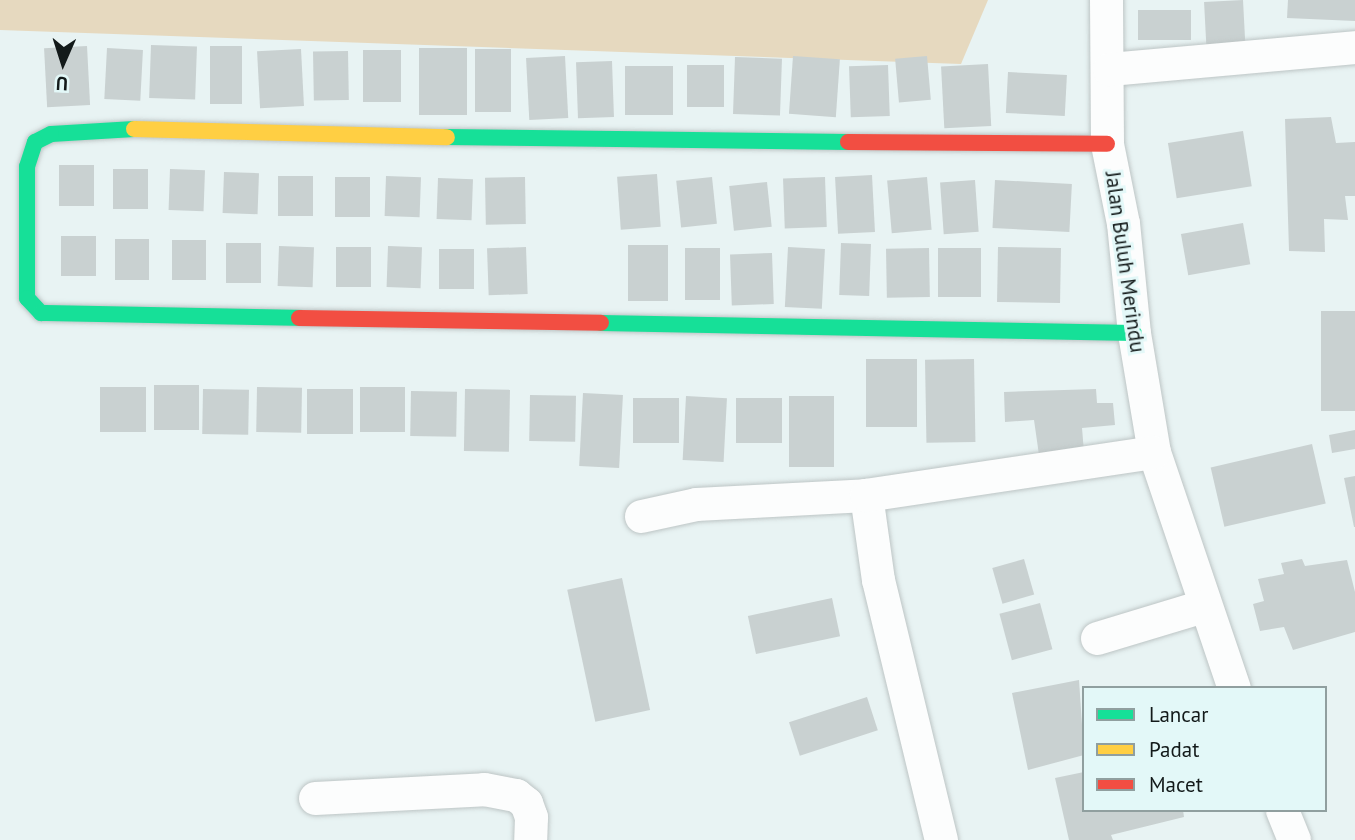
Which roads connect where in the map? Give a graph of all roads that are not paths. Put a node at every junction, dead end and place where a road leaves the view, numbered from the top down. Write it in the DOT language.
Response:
graph roads {
  1 [pos="1106,0"];
  2 [pos="1355,47"];
  3 [pos="1109,69"];
  4 [pos="1107,144"];
  5 [pos="1134,333"];
  6 [pos="1154,453"];
  7 [pos="866,495"];
  8 [pos="641,516"];
  9 [pos="1203,606"];
  10 [pos="1097,638"];
  11 [pos="1233,686"];
  12 [pos="315,798"];
  13 [pos="1283,812"];
  14 [pos="933,837"];
  15 [pos="530,840"];
  16 [pos="1294,840"];
  1 -- 3 [label="street, Jalan Buluh Merindu"];
  2 -- 3 [label="street"];
  3 -- 4 [label="street, Jalan Buluh Merindu"];
  4 -- 5 [label="street, Jalan Buluh Merindu"];
  4 -- 5 [label="street"];
  5 -- 6 [label="street, Jalan Buluh Merindu"];
  6 -- 7 [label="street"];
  6 -- 9 [label="street, Jalan Buluh Merindu"];
  7 -- 8 [label="street"];
  7 -- 14 [label="street"];
  9 -- 10 [label="street"];
  9 -- 11 [label="street, Jalan Buluh Merindu"];
  12 -- 15 [label="street"];
  13 -- 16 [label="street"];
}
